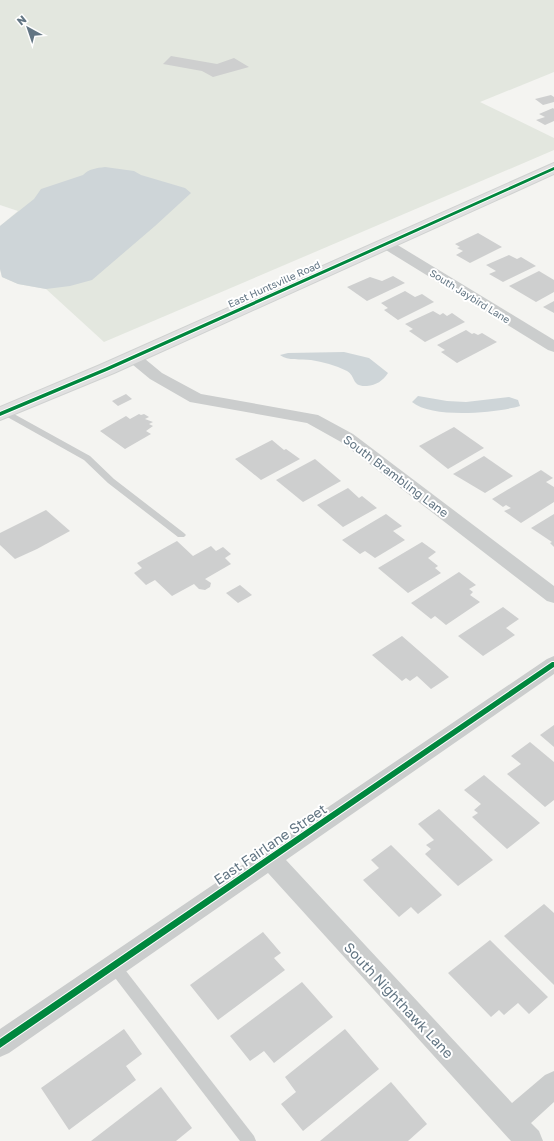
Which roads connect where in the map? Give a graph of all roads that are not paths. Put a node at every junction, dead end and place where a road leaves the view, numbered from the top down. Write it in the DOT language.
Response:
graph roads {
  1 [pos="554,168"];
  2 [pos="386,244"];
  3 [pos="554,347"];
  4 [pos="133,357"];
  5 [pos="2,413"];
  6 [pos="181,535"];
  7 [pos="554,596"];
  8 [pos="554,664"];
  9 [pos="270,859"];
  10 [pos="114,966"];
  11 [pos="0,1044"];
  12 [pos="554,1084"];
  13 [pos="511,1122"];
  14 [pos="249,1141"];
  15 [pos="529,1141"];
  1 -- 2 [label="main road, East Huntsville Road"];
  2 -- 3 [label="street, South Jaybird Lane"];
  2 -- 4 [label="main road, East Huntsville Road"];
  4 -- 5 [label="main road, East Huntsville Road"];
  4 -- 7 [label="street, South Brambling Lane"];
  5 -- 6 [label="lane"];
  8 -- 9 [label="street, East Fairlane Street"];
  9 -- 10 [label="street, East Fairlane Street"];
  9 -- 13 [label="street, South Nighthawk Lane"];
  10 -- 11 [label="street, East Fairlane Street"];
  10 -- 14 [label="lane"];
  12 -- 13 [label="street"];
  13 -- 15 [label="street, South Nighthawk Lane"];
}
